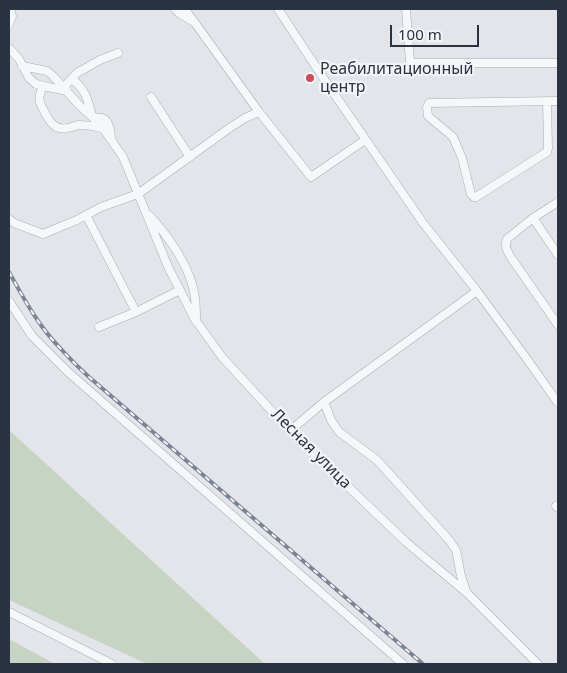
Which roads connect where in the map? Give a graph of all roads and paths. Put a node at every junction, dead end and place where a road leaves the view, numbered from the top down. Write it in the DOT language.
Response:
graph roads {
  1 [pos="10,9"];
  2 [pos="175,9"];
  3 [pos="186,9"];
  4 [pos="278,9"];
  5 [pos="406,9"];
  6 [pos="196,23"];
  7 [pos="9,24"];
  8 [pos="9,48"];
  9 [pos="118,53"];
  10 [pos="558,63"];
  11 [pos="22,66"];
  12 [pos="72,79"];
  13 [pos="42,86"];
  14 [pos="66,89"];
  15 [pos="151,97"];
  16 [pos="547,101"];
  17 [pos="558,101"];
  18 [pos="259,112"];
  19 [pos="93,117"];
  20 [pos="102,128"];
  21 [pos="111,140"];
  22 [pos="365,140"];
  23 [pos="190,156"];
  24 [pos="138,194"];
  25 [pos="558,202"];
  26 [pos="145,211"];
  27 [pos="86,215"];
  28 [pos="533,218"];
  29 [pos="9,219"];
  30 [pos="558,255"];
  31 [pos="180,290"];
  32 [pos="477,291"];
  33 [pos="9,301"];
  34 [pos="136,312"];
  35 [pos="196,322"];
  36 [pos="558,325"];
  37 [pos="99,327"];
  38 [pos="324,402"];
  39 [pos="558,403"];
  40 [pos="290,432"];
  41 [pos="467,592"];
  42 [pos="9,612"];
  43 [pos="112,664"];
  44 [pos="403,664"];
  45 [pos="538,664"];
  1 -- 7 [label="street"];
  2 -- 6 [label="street"];
  3 -- 6 [label="street"];
  4 -- 22 [label="street"];
  5 -- 10 [label="street"];
  6 -- 18 [label="street"];
  8 -- 11 [label="street"];
  9 -- 12 [label="street"];
  11 -- 13 [label="street"];
  11 -- 14 [label="street, Лесная улица"];
  12 -- 14 [label="street"];
  12 -- 19 [label="street"];
  13 -- 14 [label="street"];
  13 -- 20 [label="street"];
  14 -- 19 [label="street, Лесная улица"];
  15 -- 23 [label="street"];
  16 -- 16 [label="street"];
  16 -- 17 [label="street"];
  18 -- 22 [label="street"];
  18 -- 23 [label="street"];
  19 -- 20 [label="street, Лесная улица"];
  19 -- 21 [label="street"];
  20 -- 21 [label="street, Лесная улица"];
  21 -- 24 [label="street, Лесная улица"];
  22 -- 32 [label="street"];
  23 -- 24 [label="street"];
  24 -- 26 [label="street, Лесная улица"];
  24 -- 27 [label="street"];
  25 -- 28 [label="street"];
  26 -- 31 [label="street, Лесная улица"];
  26 -- 35 [label="street"];
  27 -- 29 [label="street"];
  27 -- 34 [label="street"];
  28 -- 30 [label="street"];
  28 -- 36 [label="street"];
  31 -- 34 [label="street"];
  31 -- 35 [label="street, Лесная улица"];
  32 -- 38 [label="street"];
  32 -- 39 [label="street"];
  33 -- 44 [label="street"];
  34 -- 37 [label="street"];
  35 -- 40 [label="street, Лесная улица"];
  38 -- 40 [label="street"];
  38 -- 41 [label="street"];
  40 -- 41 [label="street, Лесная улица"];
  41 -- 45 [label="street, Лесная улица"];
  42 -- 43 [label="street"];
}
